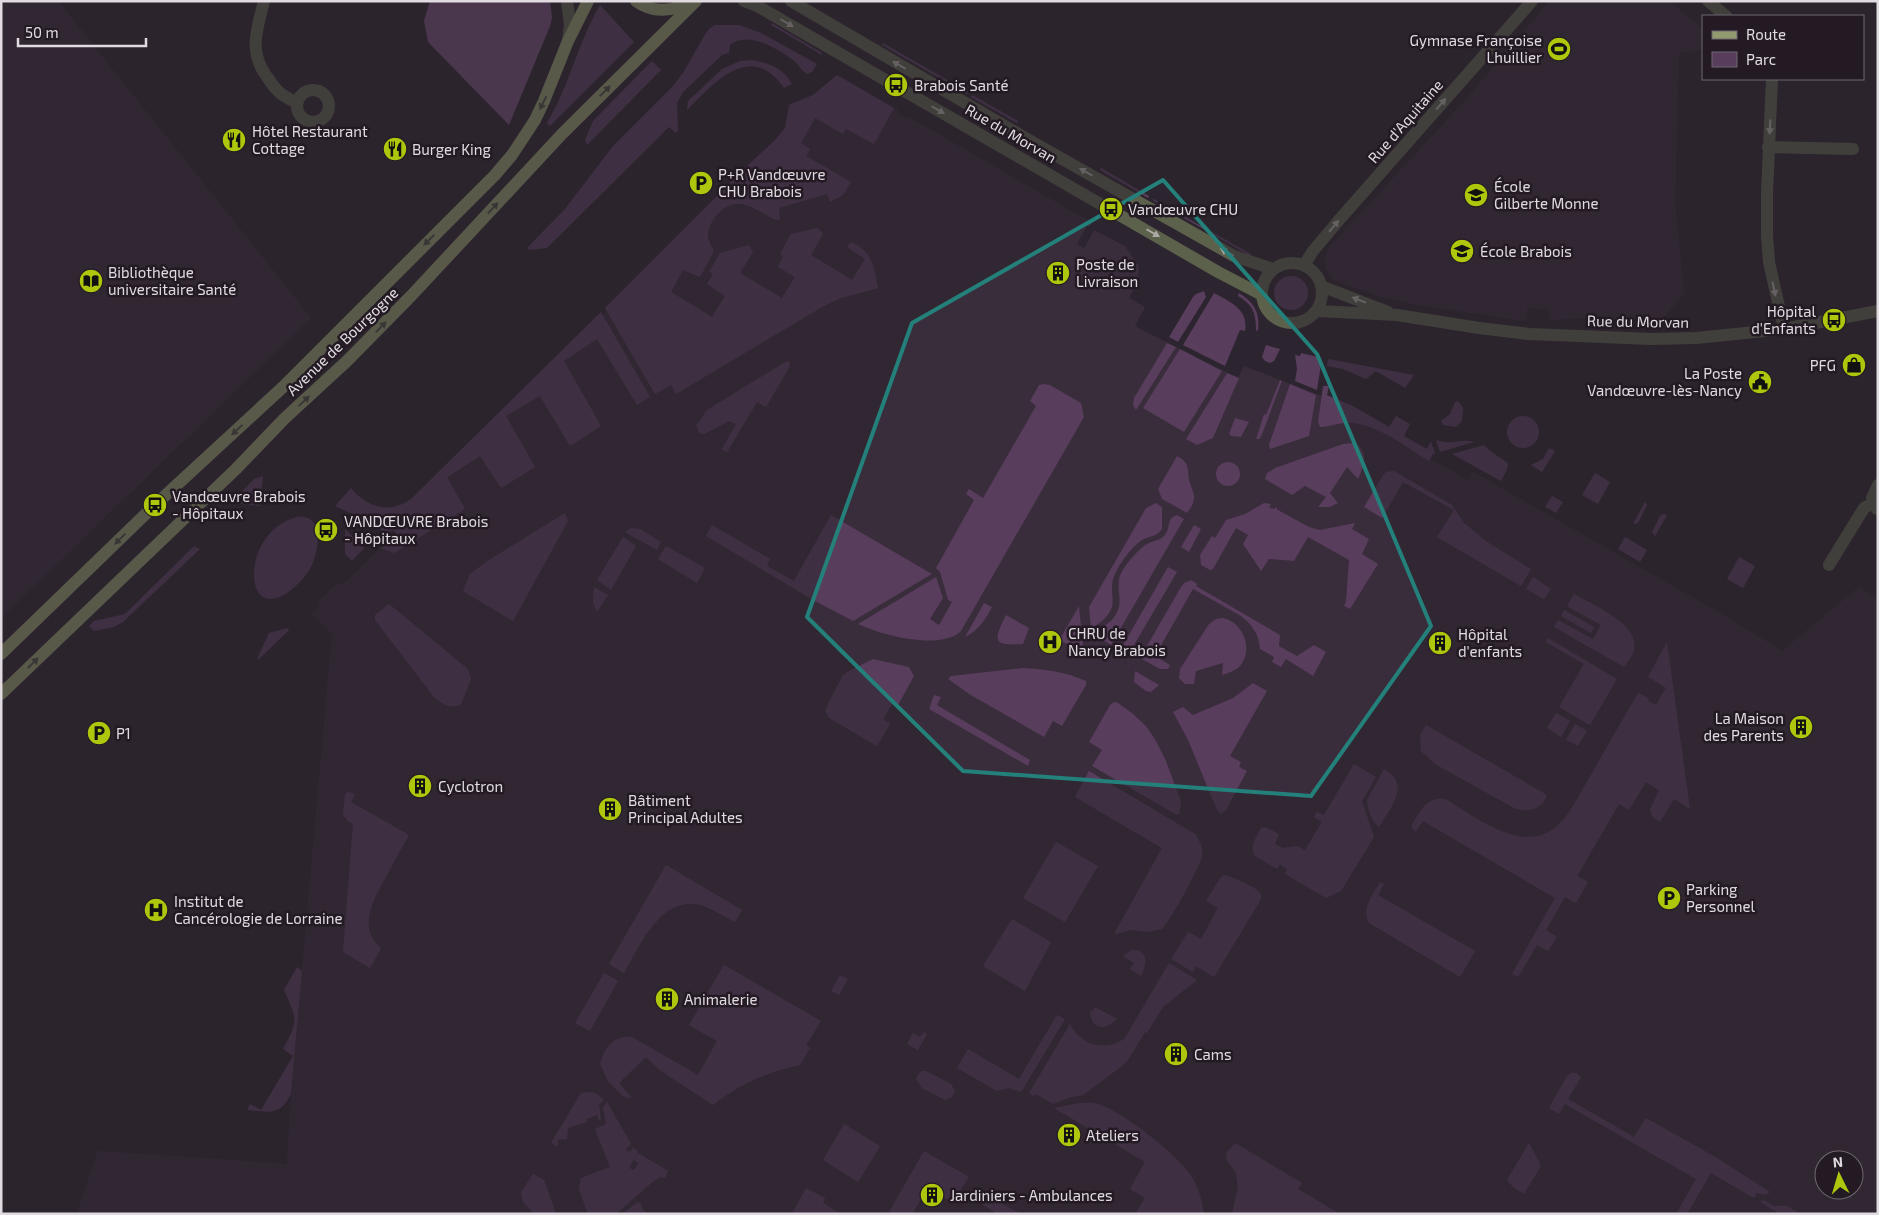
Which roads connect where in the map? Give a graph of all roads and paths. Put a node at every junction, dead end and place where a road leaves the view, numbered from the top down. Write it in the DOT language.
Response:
graph roads {
  1 [pos="264,1"];
  2 [pos="567,1"];
  3 [pos="588,1"];
  4 [pos="636,1"];
  5 [pos="694,1"];
  6 [pos="744,1"];
  7 [pos="791,1"];
  8 [pos="1532,1"];
  9 [pos="1708,1"];
  10 [pos="1725,15"];
  11 [pos="568,42"];
  12 [pos="1772,80"];
  13 [pos="296,103"];
  14 [pos="1768,147"];
  15 [pos="1853,149"];
  16 [pos="1304,265"];
  17 [pos="1273,269"];
  18 [pos="1321,286"];
  19 [pos="1262,294"];
  20 [pos="1316,311"];
  21 [pos="1878,311"];
  22 [pos="1397,315"];
  23 [pos="1784,329"];
  24 [pos="1878,484"];
  25 [pos="1875,506"];
  26 [pos="1829,565"];
  27 [pos="1,654"];
  28 [pos="1,694"];
  1 -- 13 [label="street"];
  2 -- 11 [label="street"];
  3 -- 11 [label="main road, Avenue de Bourgogne"];
  4 -- 5 [label="main road, Avenue de Bourgogne"];
  28 -- 5 [label="main road, Avenue de Bourgogne, one-way"];
  6 -- 19 [label="street, Rue du Morvan, one-way"];
  17 -- 7 [label="street, Rue du Morvan, one-way"];
  16 -- 8 [label="street, Rue d'Aquitaine, one-way"];
  9 -- 10 [label="street"];
  11 -- 27 [label="main road, Avenue de Bourgogne, one-way"];
  12 -- 14 [label="street, one-way"];
  14 -- 15 [label="street"];
  14 -- 23 [label="street, one-way"];
  16 -- 17 [label="street"];
  16 -- 18 [label="street"];
  17 -- 19 [label="street"];
  18 -- 20 [label="street"];
  22 -- 18 [label="street, Rue du Morvan, one-way"];
  19 -- 20 [label="street"];
  20 -- 22 [label="street, Rue du Morvan"];
  21 -- 23 [label="street, Rue du Morvan"];
  22 -- 23 [label="street, Rue du Morvan"];
  24 -- 25 [label="street"];
  25 -- 26 [label="street"];
}
